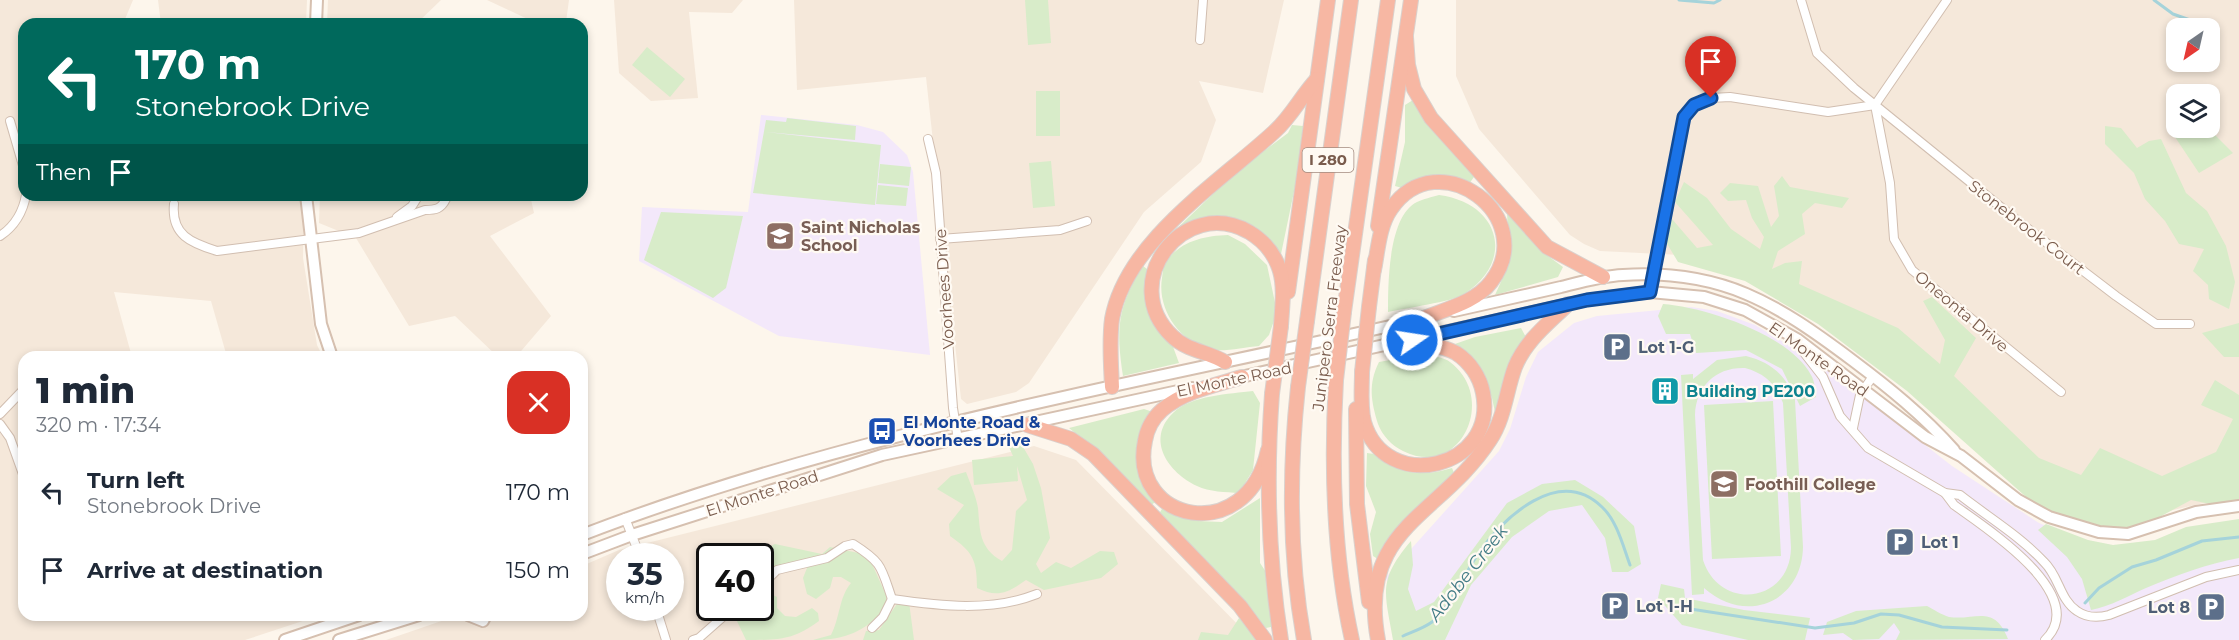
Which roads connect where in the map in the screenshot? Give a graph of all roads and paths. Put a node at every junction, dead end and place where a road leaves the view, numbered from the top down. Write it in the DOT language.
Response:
graph roads {
  1 [pos="317,0"];
  2 [pos="1203,0"];
  3 [pos="1328,0"];
  4 [pos="1350,0"];
  5 [pos="1388,0"];
  6 [pos="1411,0"];
  7 [pos="1801,0"];
  8 [pos="1947,0"];
  9 [pos="316,18"];
  10 [pos="1406,37"];
  11 [pos="1200,40"];
  12 [pos="1317,79"];
  13 [pos="1875,105"];
  14 [pos="10,121"];
  15 [pos="928,139"];
  16 [pos="18,148"];
  17 [pos="24,201"];
  18 [pos="306,201"];
  19 [pos="415,201"];
  20 [pos="445,201"];
  21 [pos="174,204"];
  22 [pos="1088,221"];
  23 [pos="391,222"];
  24 [pos="0,236"];
  25 [pos="309,238"];
  26 [pos="940,239"];
  27 [pos="1374,270"];
  28 [pos="1653,274"];
  29 [pos="1603,278"];
  30 [pos="1650,292"];
  31 [pos="1568,304"];
  32 [pos="1424,318"];
  33 [pos="1771,324"];
  34 [pos="2190,324"];
  35 [pos="1281,326"];
  36 [pos="1412,340"];
  37 [pos="330,351"];
  38 [pos="1225,362"];
  39 [pos="1362,372"];
  40 [pos="1873,376"];
  41 [pos="1242,377"];
  42 [pos="1112,387"];
  43 [pos="1863,390"];
  44 [pos="2061,393"];
  45 [pos="18,395"];
  46 [pos="0,414"];
  47 [pos="955,421"];
  48 [pos="0,424"];
  49 [pos="1027,424"];
  50 [pos="1853,428"];
  51 [pos="958,440"];
  52 [pos="1268,450"];
  53 [pos="1960,456"];
  54 [pos="18,460"];
  55 [pos="1946,493"];
  56 [pos="2239,506"];
  57 [pos="625,518"];
  58 [pos="588,533"];
  59 [pos="632,535"];
  60 [pos="635,543"];
  61 [pos="588,552"];
  62 [pos="2239,570"];
  63 [pos="774,573"];
  64 [pos="1037,594"];
  65 [pos="892,599"];
  66 [pos="341,621"];
  67 [pos="400,621"];
  68 [pos="660,621"];
  69 [pos="719,621"];
  70 [pos="872,628"];
  71 [pos="1377,634"];
  72 [pos="285,640"];
  73 [pos="339,640"];
  74 [pos="666,640"];
  75 [pos="693,640"];
  76 [pos="1265,640"];
  77 [pos="1281,640"];
  78 [pos="1304,640"];
  79 [pos="1352,640"];
  80 [pos="2045,640"];
  1 -- 9 [label="main road"];
  2 -- 11 [label="street"];
  3 -- 12 [label="highway"];
  4 -- 78 [label="highway, Junipero Serra Freeway / I 280, bridge"];
  5 -- 79 [label="highway, Junipero Serra Freeway / I 280, bridge"];
  6 -- 10 [label="highway"];
  7 -- 13 [label="street, Stonebrook Court"];
  8 -- 13 [label="street"];
  10 -- 27 [label="highway"];
  10 -- 29 [label="highway"];
  12 -- 35 [label="highway"];
  12 -- 42 [label="highway"];
  13 -- 28 [label="street"];
  13 -- 34 [label="street, Stonebrook Court"];
  13 -- 44 [label="street, Oneonta Drive"];
  14 -- 16 [label="street"];
  15 -- 26 [label="street, Voorhees Drive"];
  17 -- 24 [label="street"];
  18 -- 25 [label="main road"];
  19 -- 23 [label="street"];
  20 -- 23 [label="street"];
  21 -- 25 [label="street"];
  22 -- 26 [label="street"];
  23 -- 25 [label="street"];
  25 -- 37 [label="main road"];
  26 -- 47 [label="street, Voorhees Drive"];
  27 -- 32 [label="highway"];
  27 -- 39 [label="highway, bridge"];
  28 -- 29 [label="main road, El Monte Road"];
  28 -- 30 [label="street"];
  28 -- 40 [label="main road, El Monte Road"];
  29 -- 32 [label="main road, El Monte Road"];
  30 -- 31 [label="main road, El Monte Road"];
  30 -- 33 [label="main road, El Monte Road"];
  31 -- 36 [label="main road, El Monte Road"];
  31 -- 71 [label="highway"];
  32 -- 38 [label="main road, El Monte Road"];
  33 -- 43 [label="main road, El Monte Road"];
  33 -- 50 [label="street"];
  35 -- 38 [label="highway"];
  35 -- 52 [label="highway, bridge"];
  36 -- 39 [label="highway"];
  36 -- 41 [label="main road, El Monte Road"];
  38 -- 42 [label="main road, El Monte Road"];
  39 -- 71 [label="highway"];
  40 -- 43 [label="street"];
  40 -- 53 [label="main road, El Monte Road"];
  41 -- 49 [label="main road, El Monte Road"];
  41 -- 52 [label="highway"];
  42 -- 47 [label="main road, El Monte Road"];
  43 -- 50 [label="street"];
  43 -- 53 [label="main road, El Monte Road"];
  45 -- 46 [label="street"];
  47 -- 51 [label="street, Voorhees Drive"];
  47 -- 57 [label="main road, El Monte Road"];
  48 -- 54 [label="street"];
  49 -- 51 [label="main road, El Monte Road"];
  49 -- 76 [label="highway"];
  50 -- 55 [label="street"];
  51 -- 59 [label="main road, El Monte Road"];
  52 -- 77 [label="highway"];
  53 -- 56 [label="main road, El Monte Road"];
  55 -- 62 [label="street"];
  55 -- 80 [label="street"];
  57 -- 58 [label="main road, El Monte Road"];
  57 -- 59 [label="street"];
  59 -- 60 [label="street"];
  59 -- 61 [label="main road, El Monte Road"];
  63 -- 65 [label="street"];
  64 -- 65 [label="street"];
  65 -- 70 [label="street"];
  66 -- 72 [label="main road"];
  67 -- 73 [label="main road"];
  68 -- 74 [label="street"];
  69 -- 75 [label="street"];
}
